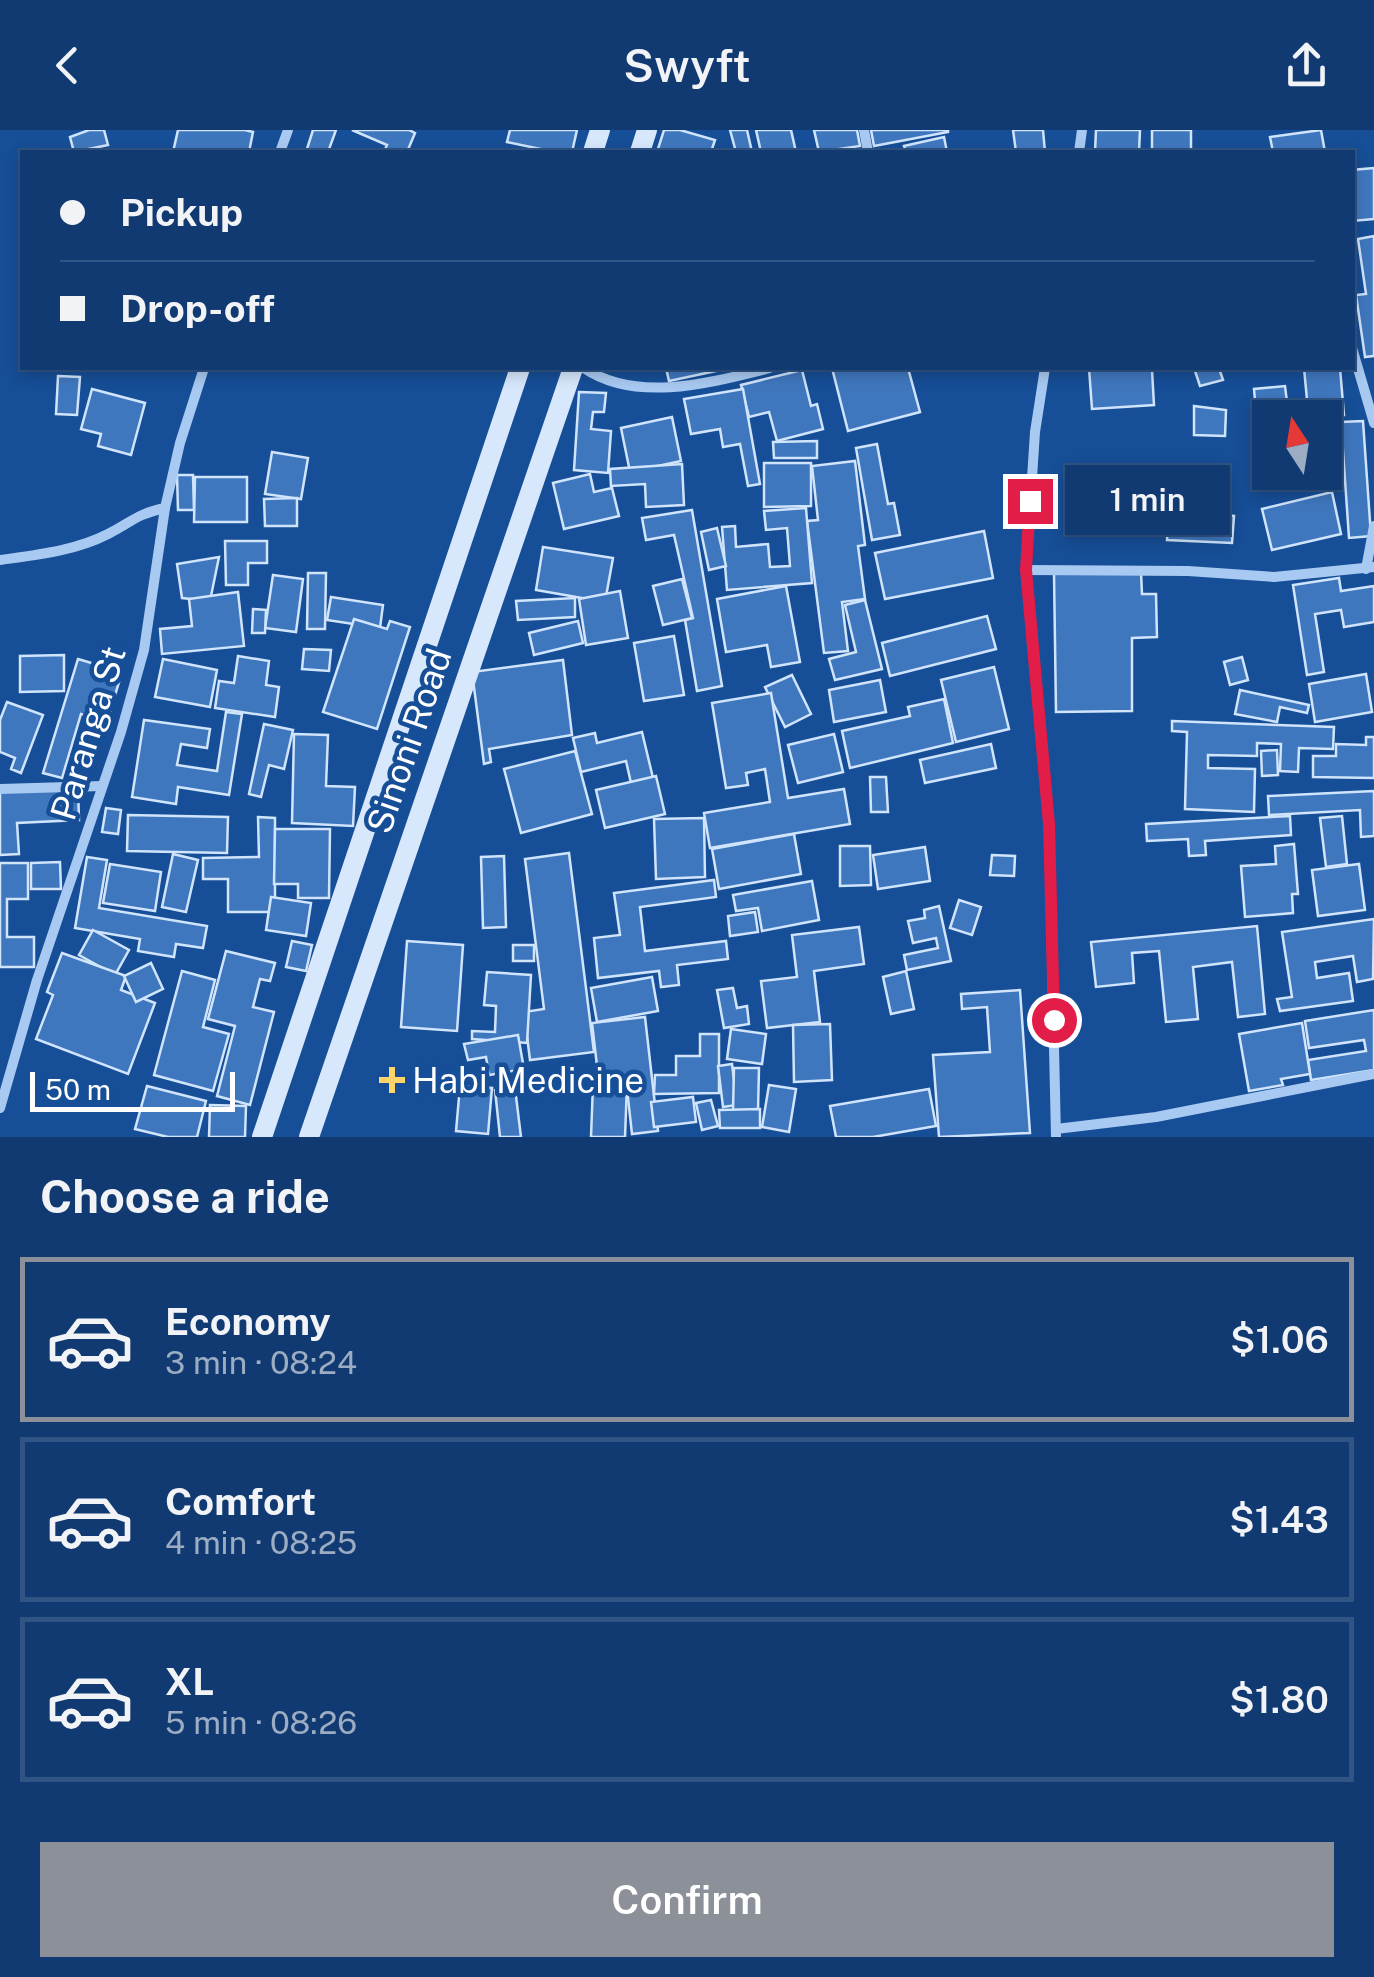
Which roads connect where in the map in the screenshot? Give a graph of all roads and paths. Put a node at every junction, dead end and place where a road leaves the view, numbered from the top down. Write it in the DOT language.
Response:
graph roads {
  1 [pos="1355,358"];
  2 [pos="203,370"];
  3 [pos="519,370"];
  4 [pos="572,370"];
  5 [pos="587,370"];
  6 [pos="761,370"];
  7 [pos="1045,370"];
  8 [pos="1374,423"];
  9 [pos="166,508"];
  10 [pos="1374,526"];
  11 [pos="0,560"];
  12 [pos="1370,568"];
  13 [pos="1026,570"];
  14 [pos="102,786"];
  15 [pos="0,789"];
  16 [pos="1374,1074"];
  17 [pos="0,1108"];
  18 [pos="1056,1133"];
  19 [pos="262,1137"];
  20 [pos="309,1137"];
  1 -- 8 [label="street"];
  2 -- 9 [label="street, Paranga St"];
  3 -- 19 [label="street, Sinoni Road"];
  4 -- 20 [label="street, Sinoni Road"];
  5 -- 6 [label="street"];
  7 -- 13 [label="street"];
  9 -- 11 [label="street"];
  9 -- 14 [label="street, Paranga St"];
  10 -- 12 [label="street"];
  12 -- 13 [label="street"];
  13 -- 18 [label="street"];
  14 -- 15 [label="street"];
  14 -- 17 [label="street, Paranga St"];
  16 -- 18 [label="street"];
}
